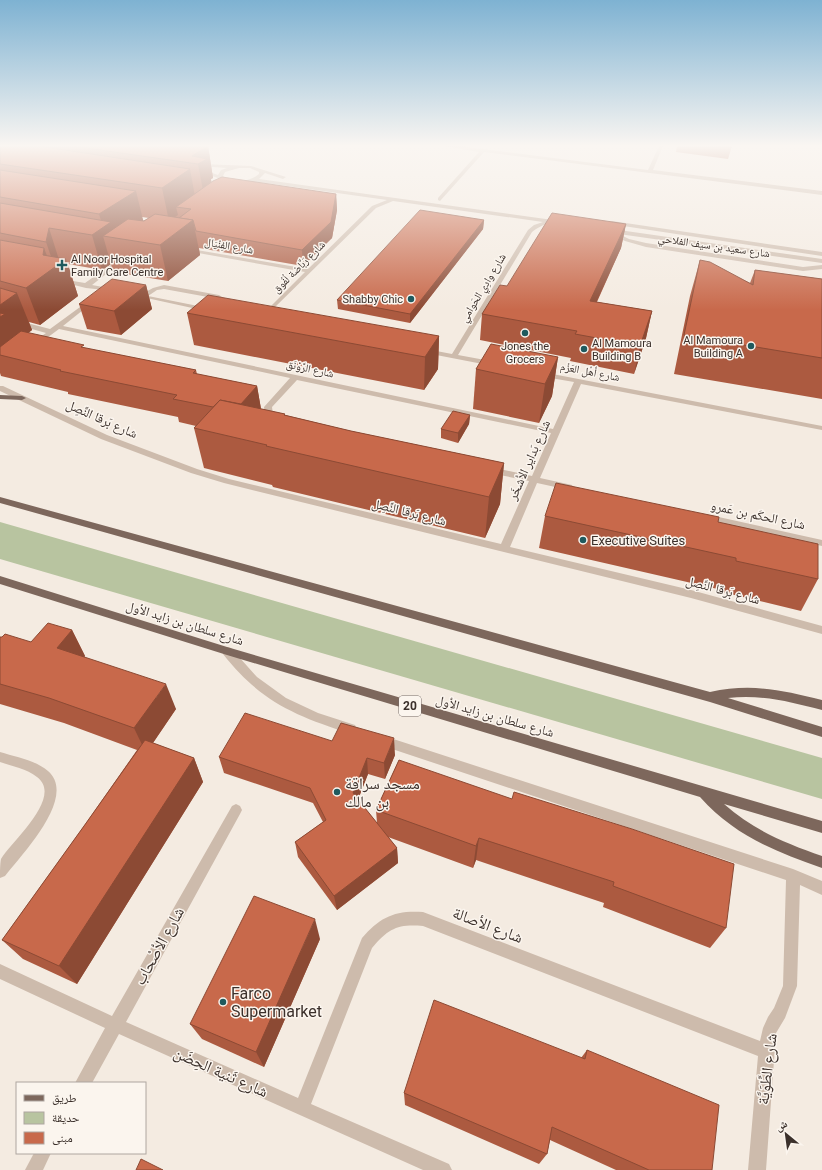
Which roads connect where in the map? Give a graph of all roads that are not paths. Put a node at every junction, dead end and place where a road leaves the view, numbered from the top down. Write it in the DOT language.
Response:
graph roads {
  1 [pos="374,201"];
  2 [pos="391,201"];
  3 [pos="397,201"];
  4 [pos="444,201"];
  5 [pos="374,207"];
  6 [pos="564,217"];
  7 [pos="522,218"];
  8 [pos="551,222"];
  9 [pos="605,222"];
  10 [pos="566,224"];
  11 [pos="530,231"];
  12 [pos="177,247"];
  13 [pos="120,254"];
  14 [pos="822,254"];
  15 [pos="822,261"];
  16 [pos="822,267"];
  17 [pos="309,271"];
  18 [pos="54,280"];
  19 [pos="86,286"];
  20 [pos="106,290"];
  21 [pos="143,296"];
  22 [pos="227,299"];
  23 [pos="265,307"];
  24 [pos="212,310"];
  25 [pos="0,318"];
  26 [pos="59,327"];
  27 [pos="52,332"];
  28 [pos="29,350"];
  29 [pos="417,350"];
  30 [pos="454,356"];
  31 [pos="500,365"];
  32 [pos="531,372"];
  33 [pos="295,377"];
  34 [pos="578,381"];
  35 [pos="0,388"];
  36 [pos="0,397"];
  37 [pos="22,398"];
  38 [pos="281,423"];
  39 [pos="822,428"];
  40 [pos="556,432"];
  41 [pos="481,468"];
  42 [pos="535,479"];
  43 [pos="581,490"];
  44 [pos="0,494"];
  45 [pos="0,500"];
  46 [pos="21,506"];
  47 [pos="698,515"];
  48 [pos="822,543"];
  49 [pos="504,549"];
  50 [pos="0,580"];
  51 [pos="822,630"];
  52 [pos="227,651"];
  53 [pos="710,697"];
  54 [pos="822,705"];
  55 [pos="822,732"];
  56 [pos="0,757"];
  57 [pos="704,793"];
  58 [pos="236,810"];
  59 [pos="822,827"];
  60 [pos="822,862"];
  61 [pos="0,870"];
  62 [pos="793,876"];
  63 [pos="822,888"];
  64 [pos="0,971"];
  65 [pos="115,1025"];
  66 [pos="766,1051"];
  67 [pos="84,1082"];
  68 [pos="302,1107"];
  69 [pos="42,1154"];
  70 [pos="34,1170"];
  71 [pos="443,1170"];
  72 [pos="757,1170"];
  1 -- 5 [label="street"];
  2 -- 5 [label="street, شارع رَبَّاضة لُفُوق"];
  3 -- 7 [label="street"];
  4 -- 6 [label="street"];
  5 -- 17 [label="street, شارع رَبَّاضة لُفُوق"];
  7 -- 8 [label="street"];
  7 -- 11 [label="street"];
  8 -- 10 [label="street"];
  8 -- 11 [label="street"];
  9 -- 14 [label="street, شارع سعيد بن سيف الفلاحي"];
  11 -- 30 [label="street, شارع وادِي الحَوامي"];
  12 -- 17 [label="street, شارع الفِنْيَال"];
  13 -- 19 [label="street"];
  15 -- 16 [label="street, شارع سعيد بن سيف الفلاحي"];
  17 -- 23 [label="street, شارع رَبَّاضة لُفُوق"];
  18 -- 19 [label="street"];
  19 -- 20 [label="street"];
  20 -- 21 [label="street"];
  20 -- 26 [label="street"];
  21 -- 22 [label="street"];
  21 -- 24 [label="street"];
  25 -- 27 [label="street"];
  26 -- 27 [label="street"];
  26 -- 33 [label="street, شارع الرَّوْنَق"];
  27 -- 28 [label="street"];
  29 -- 30 [label="street"];
  30 -- 31 [label="street"];
  32 -- 34 [label="street, شارع أهْل العَزْم"];
  33 -- 38 [label="street"];
  33 -- 40 [label="street, شارع الرَّوْنَق"];
  34 -- 39 [label="street, شارع أهْل العَزْم"];
  34 -- 40 [label="street, شارع بَداير الأشخَر"];
  35 -- 37 [label="street, شارع بَرقا النِّصِل"];
  36 -- 37 [label="main road"];
  37 -- 49 [label="street, شارع بَرقا النِّصِل"];
  40 -- 42 [label="street, شارع بَداير الأشخَر"];
  41 -- 42 [label="street"];
  42 -- 43 [label="street"];
  42 -- 49 [label="street, شارع بَداير الأشخَر"];
  44 -- 46 [label="main road"];
  45 -- 46 [label="main road"];
  46 -- 53 [label="main road"];
  47 -- 48 [label="street, شارع الحكَم بن عَمرو"];
  49 -- 51 [label="street, شارع بَرقا النِّصِل"];
  50 -- 52 [label="main road, شارع سلطان بن زايد الأول / 20"];
  52 -- 57 [label="main road, شارع سلطان بن زايد الأول / 20"];
  52 -- 62 [label="street"];
  53 -- 54 [label="main road"];
  53 -- 55 [label="main road"];
  56 -- 61 [label="street"];
  57 -- 59 [label="main road, شارع سلطان بن زايد الأول / 20"];
  57 -- 60 [label="main road"];
  58 -- 65 [label="street, شارع الأصْحاب"];
  62 -- 63 [label="street"];
  62 -- 66 [label="street, شارع الطِّوَيَّة"];
  64 -- 65 [label="street, شارع ثَنية الحِضَن"];
  65 -- 67 [label="street, شارع الأصْحاب"];
  65 -- 68 [label="street, شارع ثَنية الحِضَن"];
  66 -- 68 [label="street, شارع الأصالة"];
  66 -- 72 [label="street, شارع الطِّوَيَّة"];
  68 -- 71 [label="street, شارع ثَنية الحِضَن"];
  69 -- 70 [label="street"];
}
